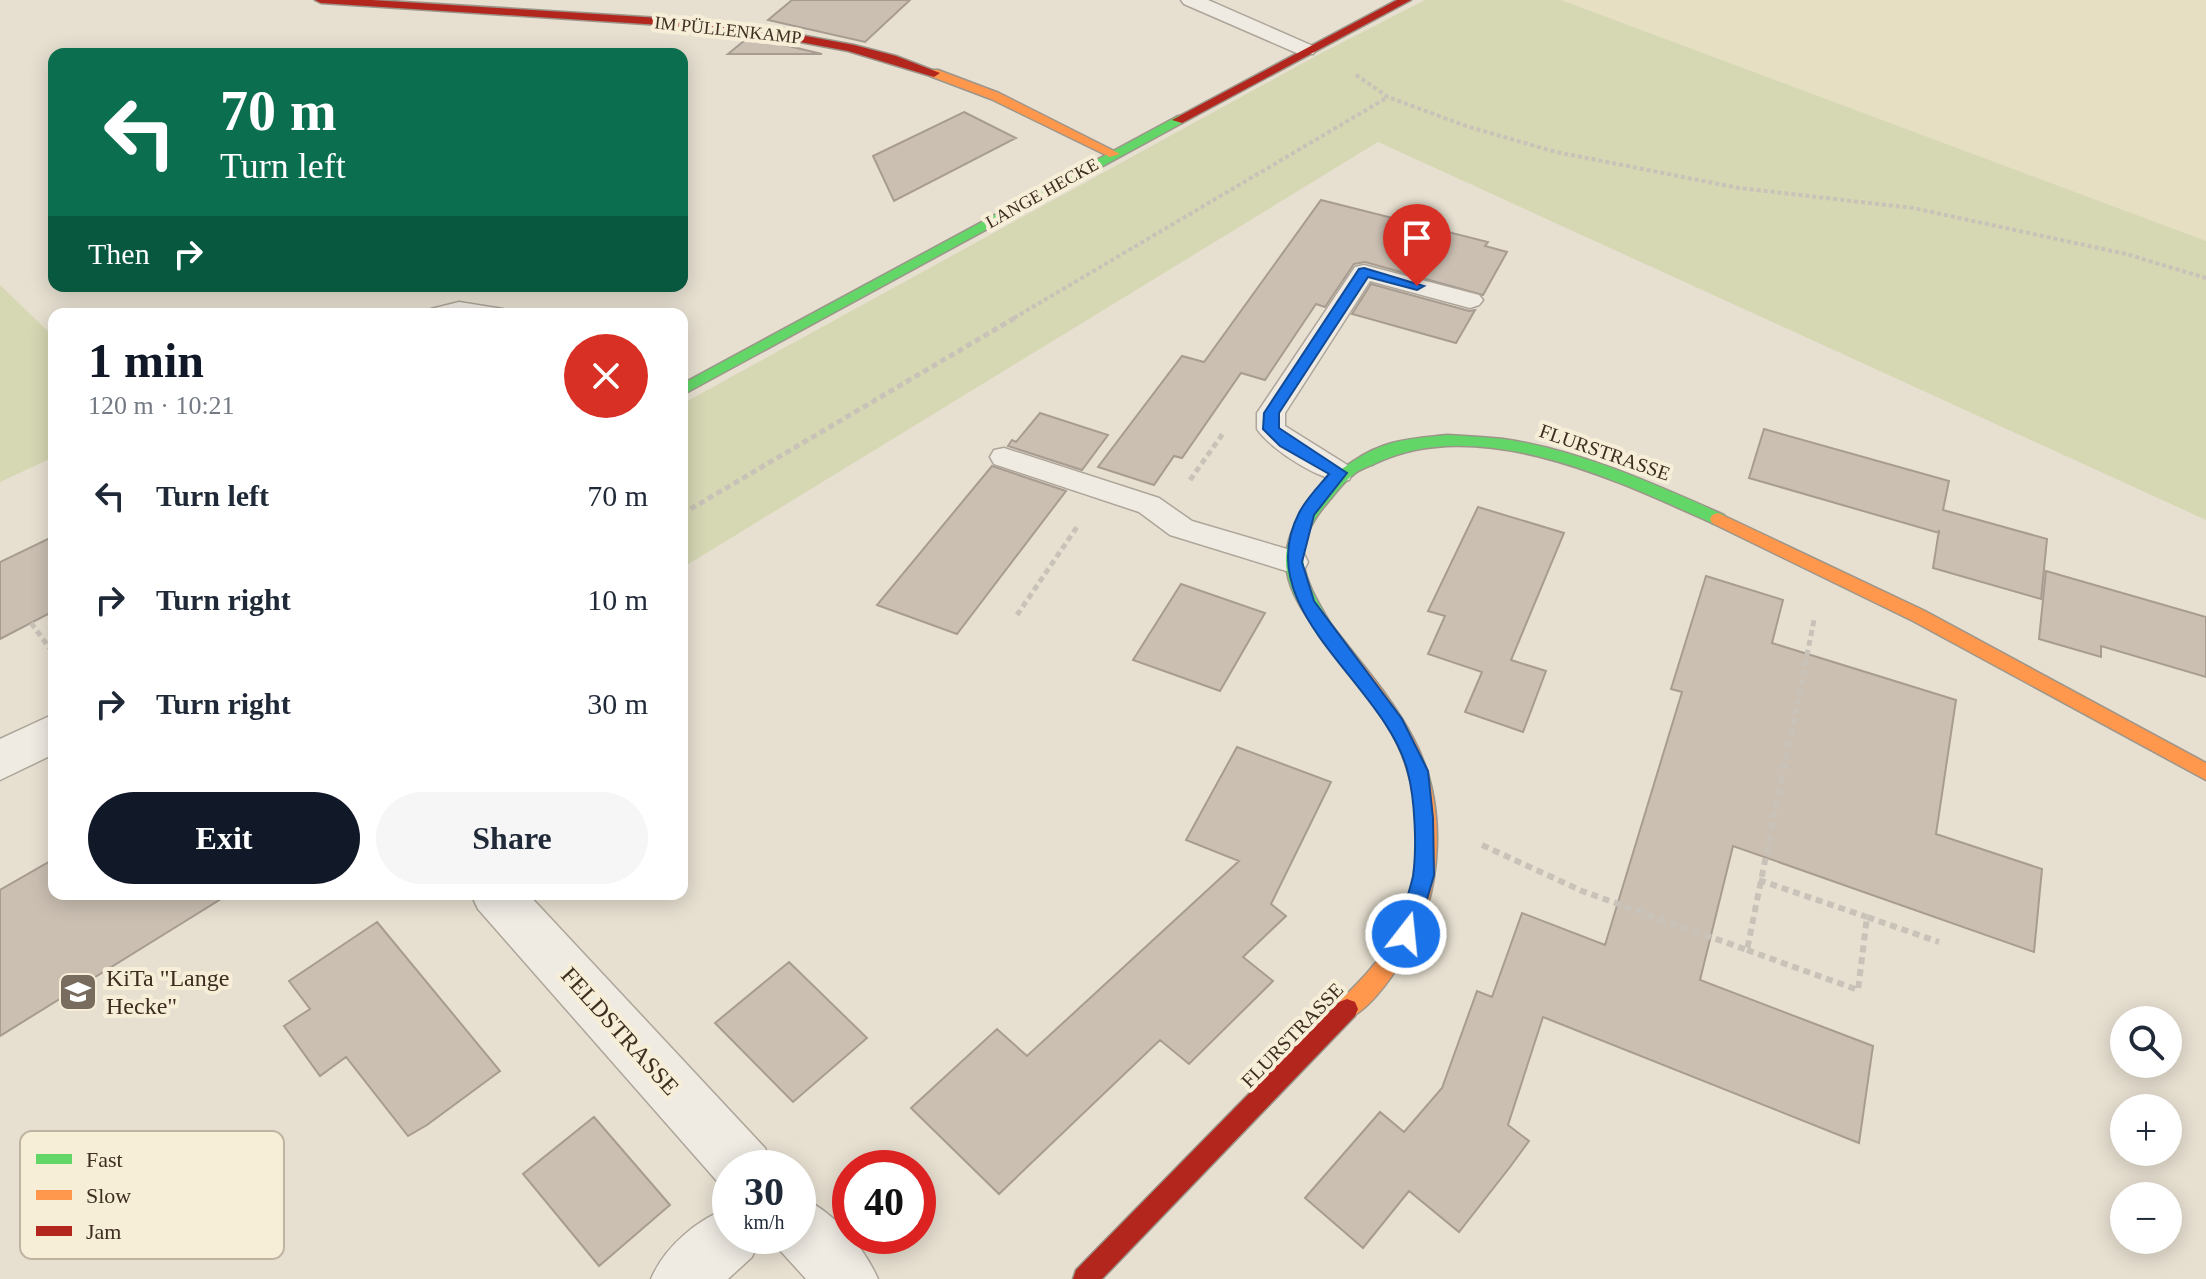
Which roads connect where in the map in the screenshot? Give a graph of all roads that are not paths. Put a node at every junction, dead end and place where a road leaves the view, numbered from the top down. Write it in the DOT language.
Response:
graph roads {
  1 [pos="321,0"];
  2 [pos="1191,0"];
  3 [pos="1405,0"];
  4 [pos="1306,50"];
  5 [pos="1114,154"];
  6 [pos="1470,300"];
  7 [pos="688,387"];
  8 [pos="1004,457"];
  9 [pos="1339,473"];
  10 [pos="1293,562"];
  11 [pos="48,735"];
  12 [pos="0,761"];
  13 [pos="2206,772"];
  14 [pos="501,900"];
  15 [pos="728,1150"];
  16 [pos="816,1245"];
  17 [pos="712,1253"];
  18 [pos="682,1279"];
  19 [pos="847,1279"];
  20 [pos="1085,1279"];
  1 -- 5 [label="street, IM PÜLLENKAMP"];
  2 -- 4 [label="lane"];
  3 -- 4 [label="street, LANGE HECKE"];
  4 -- 5 [label="street, LANGE HECKE"];
  5 -- 7 [label="street, LANGE HECKE"];
  6 -- 9 [label="lane"];
  8 -- 10 [label="lane"];
  9 -- 10 [label="street, FLURSTRASSE"];
  9 -- 13 [label="street, FLURSTRASSE"];
  10 -- 20 [label="street, FLURSTRASSE"];
  11 -- 12 [label="street"];
  14 -- 15 [label="street, FELDSTRASSE"];
  16 -- 19 [label="street"];
  17 -- 18 [label="street"];
}
